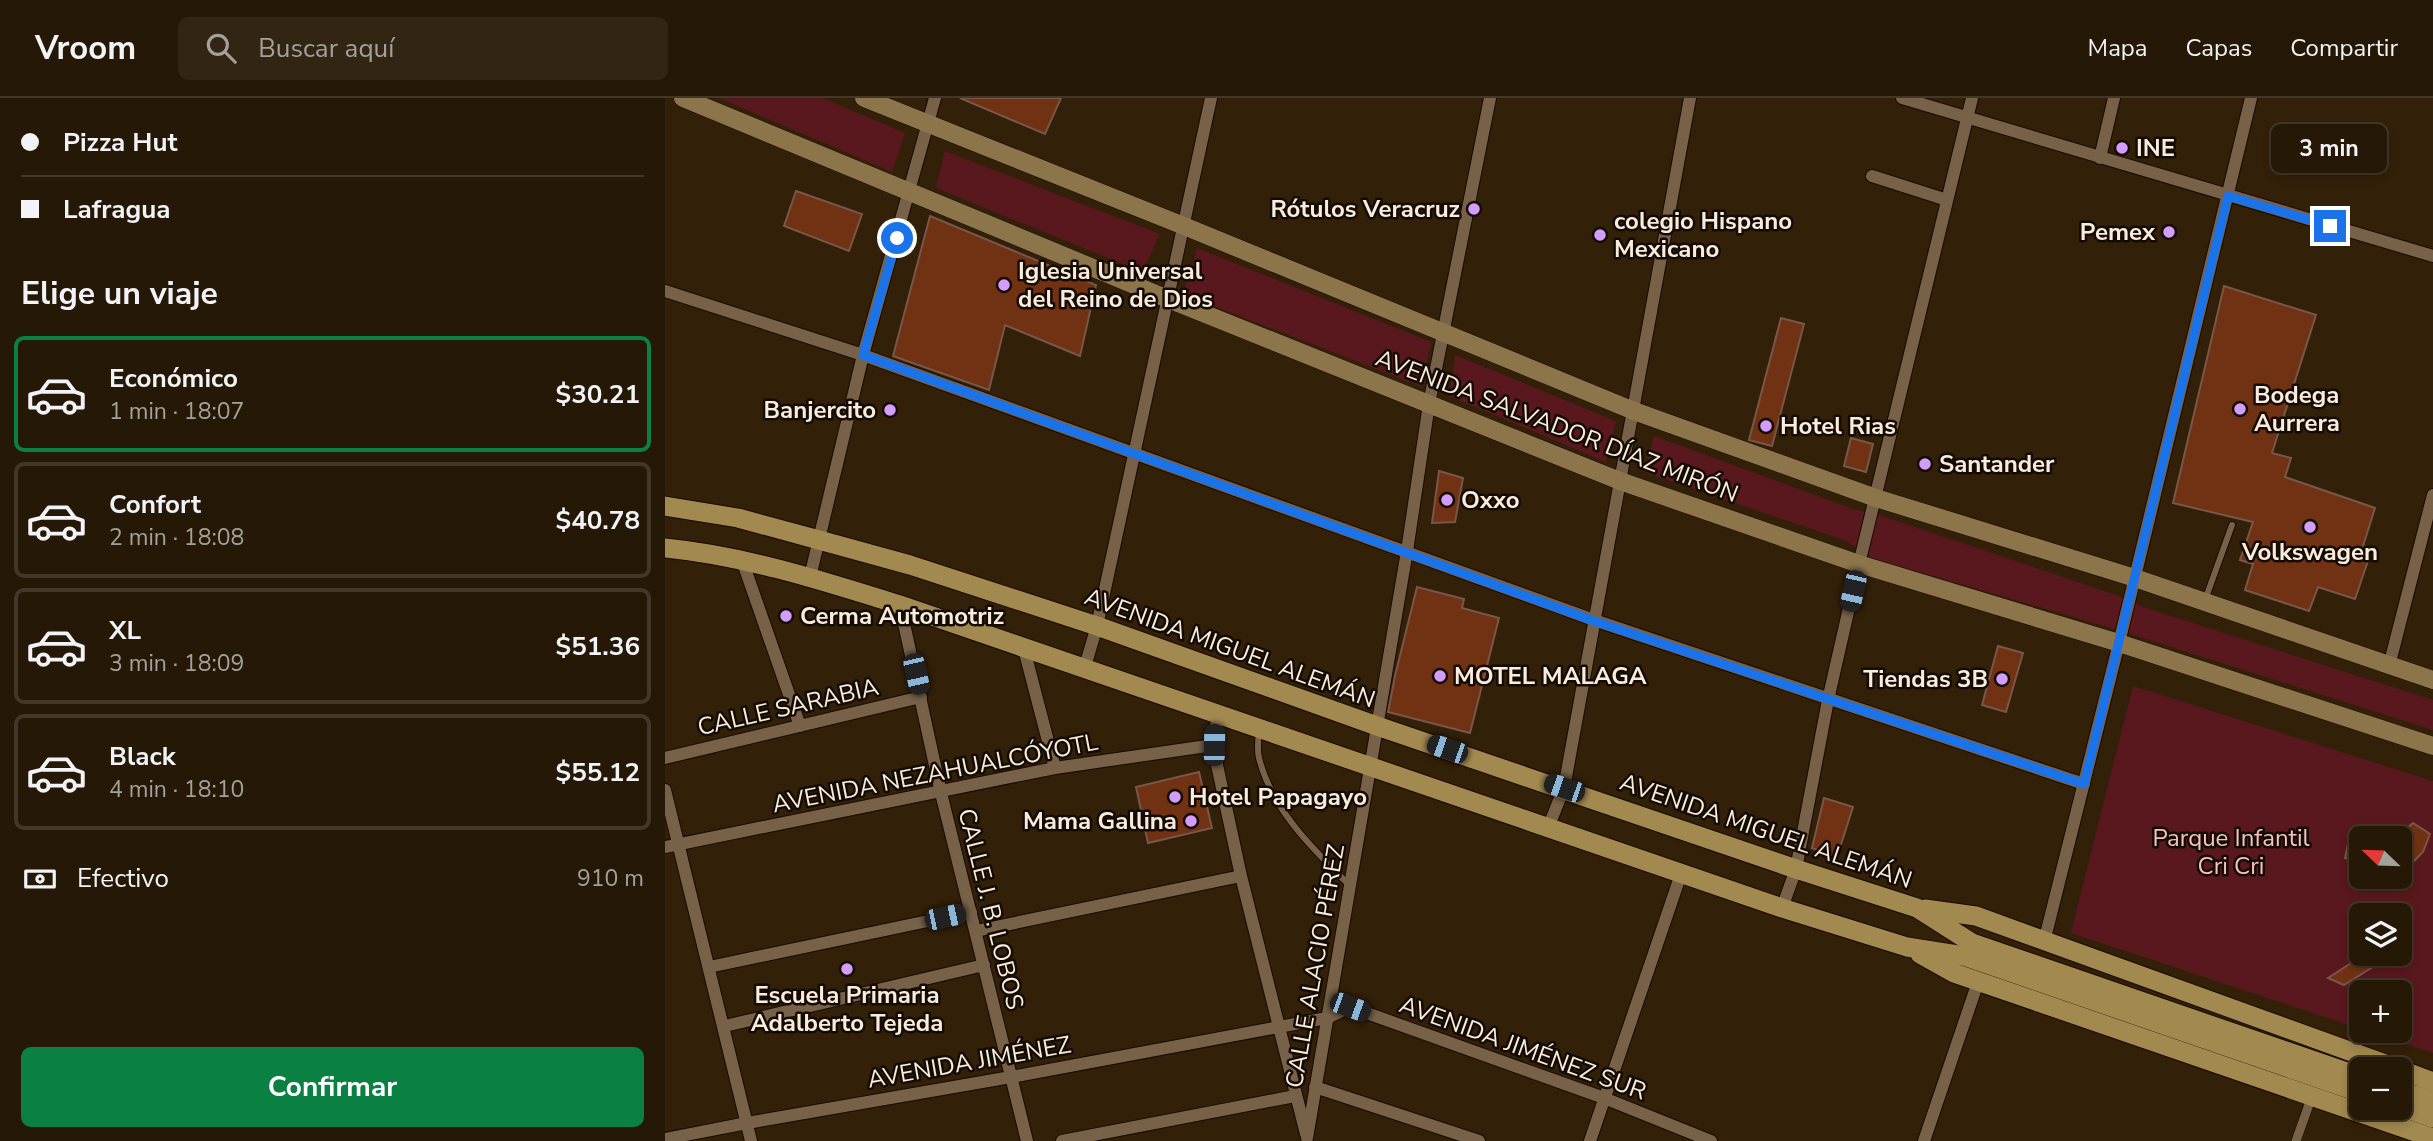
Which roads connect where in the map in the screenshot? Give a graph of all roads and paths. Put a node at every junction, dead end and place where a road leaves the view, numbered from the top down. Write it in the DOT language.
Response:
graph roads {
  1 [pos="683,98"];
  2 [pos="864,98"];
  3 [pos="936,98"];
  4 [pos="1212,98"];
  5 [pos="1490,98"];
  6 [pos="1690,98"];
  7 [pos="1902,98"];
  8 [pos="1972,98"];
  9 [pos="2114,98"];
  10 [pos="2251,98"];
  11 [pos="1968,117"];
  12 [pos="929,124"];
  13 [pos="2100,159"];
  14 [pos="1872,176"];
  15 [pos="910,191"];
  16 [pos="2228,196"];
  17 [pos="1947,200"];
  18 [pos="1184,226"];
  19 [pos="2433,256"];
  20 [pos="665,291"];
  21 [pos="1168,299"];
  22 [pos="1442,333"];
  23 [pos="863,355"];
  24 [pos="1429,404"];
  25 [pos="1634,411"];
  26 [pos="1135,454"];
  27 [pos="1620,481"];
  28 [pos="2433,495"];
  29 [pos="1876,498"];
  30 [pos="665,506"];
  31 [pos="2232,525"];
  32 [pos="820,540"];
  33 [pos="665,548"];
  34 [pos="1407,551"];
  35 [pos="742,560"];
  36 [pos="1859,564"];
  37 [pos="810,577"];
  38 [pos="2134,578"];
  39 [pos="2205,602"];
  40 [pos="900,605"];
  41 [pos="1594,621"];
  42 [pos="1097,626"];
  43 [pos="2119,643"];
  44 [pos="1024,649"];
  45 [pos="2389,666"];
  46 [pos="1084,670"];
  47 [pos="2433,680"];
  48 [pos="921,698"];
  49 [pos="1828,700"];
  50 [pos="1218,715"];
  51 [pos="800,726"];
  52 [pos="1377,726"];
  53 [pos="1259,729"];
  54 [pos="1214,745"];
  55 [pos="2433,746"];
  56 [pos="665,758"];
  57 [pos="1370,766"];
  58 [pos="1055,768"];
  59 [pos="2084,784"];
  60 [pos="1564,788"];
  61 [pos="665,790"];
  62 [pos="941,793"];
  63 [pos="1548,828"];
  64 [pos="671,846"];
  65 [pos="1796,869"];
  66 [pos="1681,874"];
  67 [pos="1241,876"];
  68 [pos="1350,886"];
  69 [pos="1782,908"];
  70 [pos="1917,908"];
  71 [pos="971,912"];
  72 [pos="976,931"];
  73 [pos="2044,942"];
  74 [pos="1907,947"];
  75 [pos="984,965"];
  76 [pos="709,967"];
  77 [pos="1978,982"];
  78 [pos="1327,1018"];
  79 [pos="2172,1021"];
  80 [pos="725,1026"];
  81 [pos="1280,1026"];
  82 [pos="2365,1057"];
  83 [pos="2349,1073"];
  84 [pos="2412,1074"];
  85 [pos="1011,1077"];
  86 [pos="2433,1082"];
  87 [pos="1315,1087"];
  88 [pos="2349,1088"];
  89 [pos="2412,1094"];
  90 [pos="1295,1096"];
  91 [pos="2312,1096"];
  92 [pos="1604,1098"];
  93 [pos="2433,1101"];
  94 [pos="2412,1111"];
  95 [pos="2433,1118"];
  96 [pos="747,1123"];
  97 [pos="2433,1138"];
  98 [pos="665,1139"];
  99 [pos="1307,1139"];
  100 [pos="751,1141"];
  101 [pos="1027,1141"];
  102 [pos="1062,1141"];
  103 [pos="1479,1141"];
  104 [pos="1590,1141"];
  105 [pos="1711,1141"];
  106 [pos="1924,1141"];
  107 [pos="2296,1141"];
  1 -- 15 [label="main road, AVENIDA SALVADOR DÍAZ MIRÓN"];
  2 -- 12 [label="main road, AVENIDA SALVADOR DÍAZ MIRÓN"];
  3 -- 12 [label="street"];
  4 -- 18 [label="street"];
  5 -- 22 [label="street, CALLE ALACIO PÉREZ"];
  6 -- 25 [label="street"];
  7 -- 11 [label="street"];
  8 -- 11 [label="street"];
  9 -- 13 [label="street"];
  10 -- 16 [label="street"];
  11 -- 13 [label="street"];
  11 -- 17 [label="street"];
  12 -- 15 [label="street"];
  12 -- 18 [label="main road, AVENIDA SALVADOR DÍAZ MIRÓN"];
  13 -- 16 [label="street"];
  14 -- 17 [label="street"];
  15 -- 21 [label="main road, AVENIDA SALVADOR DÍAZ MIRÓN"];
  15 -- 23 [label="street"];
  16 -- 19 [label="street"];
  16 -- 38 [label="street"];
  17 -- 29 [label="street"];
  18 -- 21 [label="street"];
  18 -- 22 [label="main road, AVENIDA SALVADOR DÍAZ MIRÓN"];
  20 -- 23 [label="street"];
  21 -- 24 [label="main road, AVENIDA SALVADOR DÍAZ MIRÓN"];
  21 -- 26 [label="street"];
  22 -- 24 [label="street, CALLE ALACIO PÉREZ"];
  22 -- 25 [label="main road, AVENIDA SALVADOR DÍAZ MIRÓN"];
  23 -- 26 [label="street"];
  23 -- 32 [label="street"];
  24 -- 27 [label="main road, AVENIDA SALVADOR DÍAZ MIRÓN"];
  24 -- 34 [label="street, CALLE ALACIO PÉREZ"];
  25 -- 27 [label="street"];
  25 -- 29 [label="main road, AVENIDA SALVADOR DÍAZ MIRÓN"];
  26 -- 34 [label="street"];
  26 -- 42 [label="street"];
  27 -- 36 [label="main road, AVENIDA SALVADOR DÍAZ MIRÓN"];
  27 -- 41 [label="street"];
  28 -- 45 [label="street"];
  29 -- 36 [label="street"];
  29 -- 38 [label="main road, AVENIDA SALVADOR DÍAZ MIRÓN"];
  30 -- 32 [label="main road, AVENIDA MIGUEL ALEMÁN"];
  31 -- 39 [label="lane"];
  32 -- 37 [label="street"];
  32 -- 42 [label="main road, AVENIDA MIGUEL ALEMÁN"];
  33 -- 35 [label="main road, AVENIDA MIGUEL ALEMÁN"];
  34 -- 41 [label="street"];
  34 -- 52 [label="street, CALLE ALACIO PÉREZ"];
  35 -- 37 [label="main road, AVENIDA MIGUEL ALEMÁN"];
  35 -- 51 [label="street"];
  36 -- 43 [label="main road, AVENIDA SALVADOR DÍAZ MIRÓN"];
  36 -- 49 [label="street"];
  37 -- 40 [label="main road, AVENIDA MIGUEL ALEMÁN"];
  38 -- 39 [label="main road, AVENIDA SALVADOR DÍAZ MIRÓN"];
  38 -- 43 [label="street"];
  39 -- 45 [label="main road, AVENIDA SALVADOR DÍAZ MIRÓN"];
  40 -- 44 [label="main road, AVENIDA MIGUEL ALEMÁN"];
  40 -- 48 [label="street, CALLE J. B. LOBOS"];
  41 -- 49 [label="street"];
  41 -- 60 [label="street"];
  42 -- 46 [label="street"];
  42 -- 52 [label="main road, AVENIDA MIGUEL ALEMÁN"];
  43 -- 55 [label="main road, AVENIDA SALVADOR DÍAZ MIRÓN"];
  43 -- 59 [label="street"];
  44 -- 46 [label="main road, AVENIDA MIGUEL ALEMÁN"];
  44 -- 58 [label="street"];
  45 -- 47 [label="main road, AVENIDA SALVADOR DÍAZ MIRÓN"];
  46 -- 50 [label="main road, AVENIDA MIGUEL ALEMÁN"];
  48 -- 51 [label="street, CALLE SARABIA"];
  48 -- 62 [label="street, CALLE J. B. LOBOS"];
  49 -- 59 [label="street"];
  49 -- 65 [label="street"];
  50 -- 53 [label="main road, AVENIDA MIGUEL ALEMÁN"];
  50 -- 54 [label="street"];
  51 -- 56 [label="street, CALLE SARABIA"];
  52 -- 57 [label="street, CALLE ALACIO PÉREZ"];
  52 -- 60 [label="main road, AVENIDA MIGUEL ALEMÁN"];
  53 -- 57 [label="main road, AVENIDA MIGUEL ALEMÁN"];
  53 -- 68 [label="lane"];
  54 -- 58 [label="street, AVENIDA NEZAHUALCÓYOTL"];
  54 -- 67 [label="street"];
  57 -- 63 [label="main road, AVENIDA MIGUEL ALEMÁN"];
  57 -- 68 [label="street, CALLE ALACIO PÉREZ"];
  58 -- 62 [label="street, AVENIDA NEZAHUALCÓYOTL"];
  59 -- 73 [label="street"];
  60 -- 63 [label="street"];
  60 -- 65 [label="main road, AVENIDA MIGUEL ALEMÁN"];
  61 -- 64 [label="street"];
  62 -- 64 [label="street, AVENIDA NEZAHUALCÓYOTL"];
  62 -- 71 [label="street, CALLE J. B. LOBOS"];
  63 -- 66 [label="main road, AVENIDA MIGUEL ALEMÁN"];
  64 -- 76 [label="street"];
  65 -- 69 [label="street"];
  65 -- 70 [label="main road, AVENIDA MIGUEL ALEMÁN"];
  66 -- 69 [label="main road, AVENIDA MIGUEL ALEMÁN"];
  66 -- 92 [label="street"];
  67 -- 72 [label="street"];
  67 -- 81 [label="street"];
  68 -- 78 [label="street, CALLE ALACIO PÉREZ"];
  69 -- 74 [label="main road, AVENIDA MIGUEL ALEMÁN"];
  70 -- 73 [label="main road"];
  70 -- 79 [label="main road, AVENIDA MIGUEL ALEMÁN"];
  71 -- 72 [label="street, CALLE J. B. LOBOS"];
  71 -- 76 [label="street"];
  72 -- 75 [label="street, CALLE J. B. LOBOS"];
  73 -- 82 [label="main road"];
  74 -- 77 [label="main road"];
  74 -- 79 [label="main road, AVENIDA MIGUEL ALEMÁN"];
  75 -- 80 [label="street"];
  75 -- 85 [label="street, CALLE J. B. LOBOS"];
  76 -- 80 [label="street"];
  77 -- 91 [label="main road"];
  77 -- 106 [label="street"];
  78 -- 81 [label="street, AVENIDA JIMÉNEZ SUR"];
  78 -- 87 [label="street, CALLE ALACIO PÉREZ"];
  78 -- 92 [label="street, AVENIDA JIMÉNEZ SUR"];
  79 -- 83 [label="main road, AVENIDA MIGUEL ALEMÁN"];
  79 -- 88 [label="main road, AVENIDA MIGUEL ALEMÁN"];
  80 -- 96 [label="street"];
  81 -- 85 [label="street, AVENIDA JIMÉNEZ"];
  81 -- 90 [label="street"];
  84 -- 86 [label="main road"];
  85 -- 96 [label="street, AVENIDA JIMÉNEZ"];
  85 -- 101 [label="street, CALLE J. B. LOBOS"];
  87 -- 99 [label="street, CALLE ALACIO PÉREZ"];
  87 -- 103 [label="street"];
  89 -- 93 [label="main road"];
  90 -- 99 [label="street"];
  90 -- 102 [label="street"];
  91 -- 97 [label="main road"];
  91 -- 107 [label="street"];
  92 -- 104 [label="street"];
  92 -- 105 [label="street, AVENIDA JIMÉNEZ SUR"];
  94 -- 95 [label="main road"];
  96 -- 98 [label="street, AVENIDA JIMÉNEZ"];
  96 -- 100 [label="street"];
}
